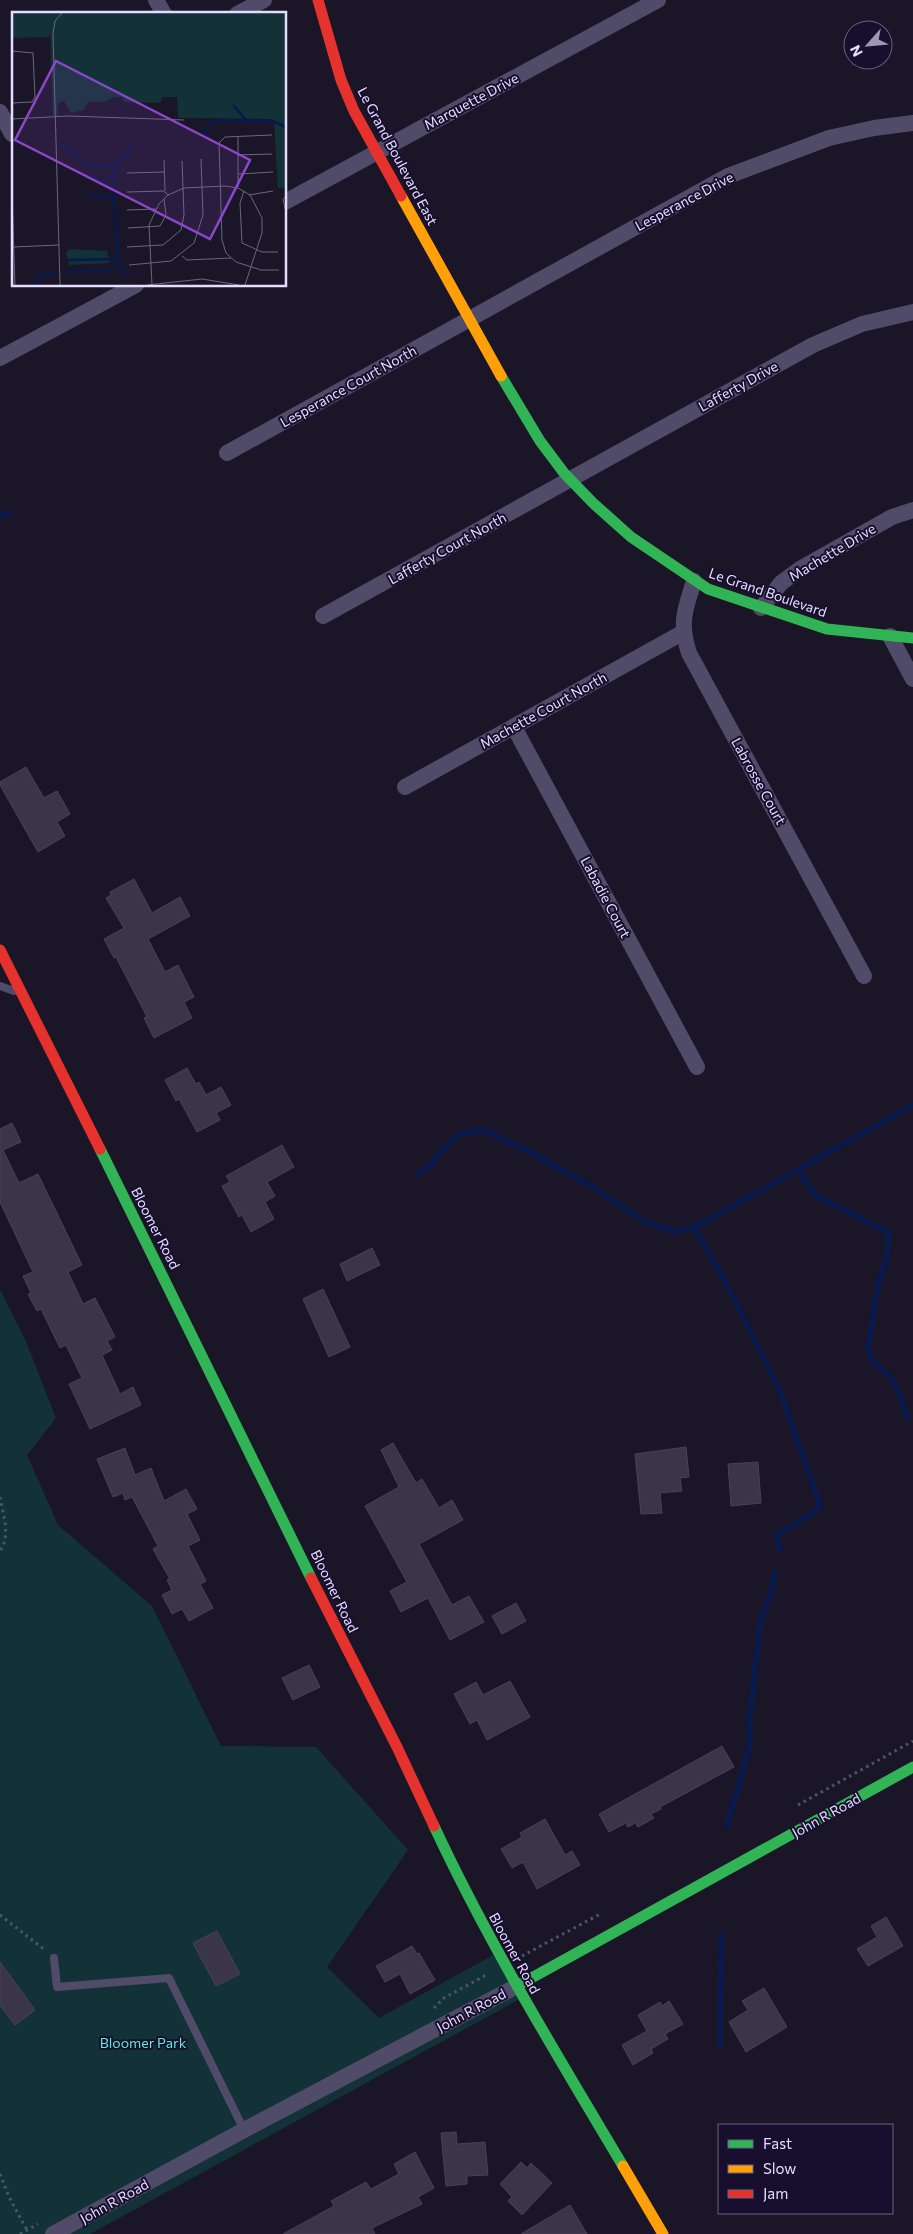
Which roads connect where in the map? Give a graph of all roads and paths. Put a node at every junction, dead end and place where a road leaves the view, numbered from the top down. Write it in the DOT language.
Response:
graph roads {
  1 [pos="156,0"];
  2 [pos="264,0"];
  3 [pos="318,0"];
  4 [pos="658,0"];
  5 [pos="163,12"];
  6 [pos="241,12"];
  7 [pos="0,112"];
  8 [pos="913,124"];
  9 [pos="8,135"];
  10 [pos="377,151"];
  11 [pos="286,201"];
  12 [pos="134,286"];
  13 [pos="913,312"];
  14 [pos="470,318"];
  15 [pos="0,358"];
  16 [pos="227,453"];
  17 [pos="570,480"];
  18 [pos="913,510"];
  19 [pos="694,580"];
  20 [pos="761,608"];
  21 [pos="323,616"];
  22 [pos="682,633"];
  23 [pos="890,636"];
  24 [pos="913,638"];
  25 [pos="913,679"];
  26 [pos="514,726"];
  27 [pos="405,787"];
  28 [pos="0,950"];
  29 [pos="864,976"];
  30 [pos="0,986"];
  31 [pos="22,994"];
  32 [pos="697,1066"];
  33 [pos="0,1497"];
  34 [pos="0,1551"];
  35 [pos="913,1767"];
  36 [pos="0,1915"];
  37 [pos="537,1948"];
  38 [pos="54,1958"];
  39 [pos="516,1959"];
  40 [pos="492,1972"];
  41 [pos="468,1985"];
  42 [pos="517,1986"];
  43 [pos="244,2130"];
  44 [pos="0,2174"];
  45 [pos="27,2230"];
  46 [pos="53,2234"];
  47 [pos="663,2234"];
  1 -- 5 [label="street"];
  2 -- 6 [label="street"];
  3 -- 10 [label="street, Le Grand Boulevard East"];
  4 -- 10 [label="street, Marquette Drive"];
  7 -- 9 [label="street"];
  8 -- 14 [label="street, Lesperance Drive"];
  10 -- 11 [label="street, Marquette Drive"];
  10 -- 14 [label="street, Le Grand Boulevard East"];
  12 -- 15 [label="street"];
  13 -- 17 [label="street, Lafferty Drive"];
  14 -- 16 [label="street, Lesperance Court North"];
  14 -- 17 [label="street, Le Grand Boulevard"];
  17 -- 19 [label="street, Le Grand Boulevard"];
  17 -- 21 [label="street, Lafferty Court North"];
  18 -- 20 [label="street, Machette Drive"];
  19 -- 20 [label="street, Le Grand Boulevard"];
  19 -- 22 [label="street, Labrosse Court"];
  20 -- 23 [label="street, Le Grand Boulevard"];
  22 -- 26 [label="street, Machette Court North"];
  22 -- 29 [label="street, Labrosse Court"];
  23 -- 24 [label="street, Le Grand Boulevard"];
  23 -- 25 [label="street"];
  26 -- 27 [label="street, Machette Court North"];
  26 -- 32 [label="street, Labadie Court"];
  28 -- 31 [label="street, Bloomer Road"];
  30 -- 31 [label="lane"];
  31 -- 42 [label="street, Bloomer Road"];
  33 -- 34 [label="path"];
  35 -- 42 [label="street, John R Road"];
  36 -- 38 [label="path"];
  37 -- 39 [label="path"];
  38 -- 43 [label="lane"];
  40 -- 41 [label="path"];
  42 -- 43 [label="street, John R Road"];
  42 -- 47 [label="street, Bloomer Road"];
  43 -- 46 [label="street, John R Road"];
  44 -- 45 [label="path"];
}
